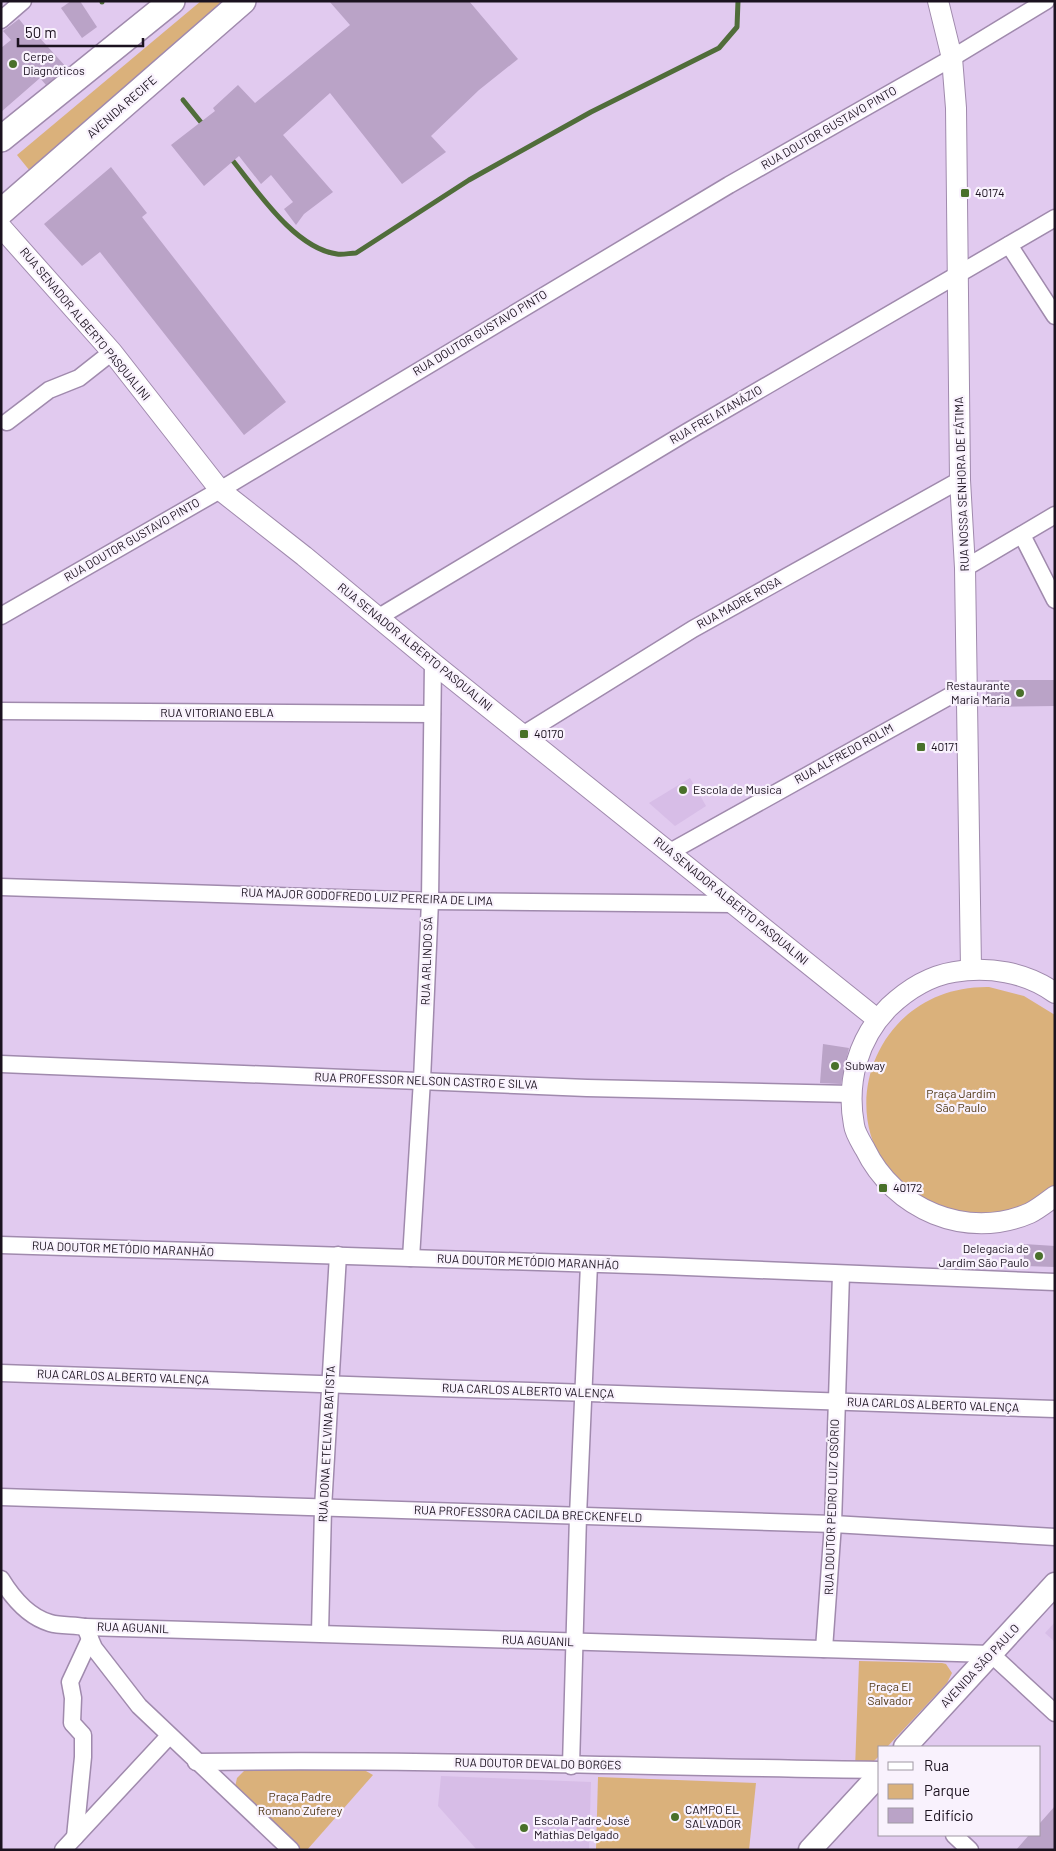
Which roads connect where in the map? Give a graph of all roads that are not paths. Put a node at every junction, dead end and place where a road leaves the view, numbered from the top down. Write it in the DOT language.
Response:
graph roads {
  1 [pos="23,1"];
  2 [pos="172,1"];
  3 [pos="243,1"];
  4 [pos="938,1"];
  5 [pos="1046,1"];
  6 [pos="1,20"];
  7 [pos="952,58"];
  8 [pos="1,139"];
  9 [pos="1,212"];
  10 [pos="1055,218"];
  11 [pos="1,227"];
  12 [pos="1009,246"];
  13 [pos="958,275"];
  14 [pos="1055,316"];
  15 [pos="112,352"];
  16 [pos="7,422"];
  17 [pos="960,480"];
  18 [pos="220,490"];
  19 [pos="1055,515"];
  20 [pos="1022,535"];
  21 [pos="965,568"];
  22 [pos="1055,600"];
  23 [pos="5,613"];
  24 [pos="379,617"];
  25 [pos="433,663"];
  26 [pos="966,687"];
  27 [pos="1,711"];
  28 [pos="432,714"];
  29 [pos="524,734"];
  30 [pos="670,852"];
  31 [pos="1,888"];
  32 [pos="430,901"];
  33 [pos="733,904"];
  34 [pos="972,969"];
  35 [pos="1055,993"];
  36 [pos="877,1019"];
  37 [pos="1,1064"];
  38 [pos="422,1080"];
  39 [pos="852,1094"];
  40 [pos="1055,1196"];
  41 [pos="1,1245"];
  42 [pos="338,1255"];
  43 [pos="411,1258"];
  44 [pos="589,1264"];
  45 [pos="841,1274"];
  46 [pos="1055,1282"];
  47 [pos="1,1373"];
  48 [pos="331,1384"];
  49 [pos="583,1394"];
  50 [pos="836,1402"];
  51 [pos="1055,1409"];
  52 [pos="1,1497"];
  53 [pos="323,1508"];
  54 [pos="578,1516"];
  55 [pos="833,1524"];
  56 [pos="1055,1537"];
  57 [pos="1,1579"];
  58 [pos="1055,1584"];
  59 [pos="88,1633"];
  60 [pos="320,1633"];
  61 [pos="576,1642"];
  62 [pos="824,1649"];
  63 [pos="990,1654"];
  64 [pos="1055,1714"];
  65 [pos="169,1736"];
  66 [pos="906,1746"];
  67 [pos="196,1762"];
  68 [pos="571,1766"];
  69 [pos="878,1770"];
  70 [pos="878,1776"];
  71 [pos="955,1836"];
  72 [pos="75,1837"];
  73 [pos="63,1850"];
  74 [pos="291,1850"];
  75 [pos="810,1850"];
  76 [pos="970,1850"];
  1 -- 6 [label="street"];
  2 -- 8 [label="main road"];
  3 -- 9 [label="main road, AVENIDA RECIFE"];
  4 -- 7 [label="street, RUA NOSSA SENHORA DE FÁTIMA"];
  5 -- 7 [label="street, RUA DOUTOR GUSTAVO PINTO"];
  7 -- 13 [label="street, RUA NOSSA SENHORA DE FÁTIMA"];
  7 -- 18 [label="street, RUA DOUTOR GUSTAVO PINTO"];
  10 -- 12 [label="street, RUA FREI ATANÁZIO"];
  11 -- 15 [label="street, RUA SENADOR ALBERTO PASQUALINI"];
  12 -- 13 [label="street, RUA FREI ATANÁZIO"];
  12 -- 14 [label="street"];
  13 -- 17 [label="street, RUA NOSSA SENHORA DE FÁTIMA"];
  13 -- 24 [label="street, RUA FREI ATANÁZIO"];
  15 -- 16 [label="street"];
  15 -- 18 [label="street, RUA SENADOR ALBERTO PASQUALINI"];
  17 -- 21 [label="street, RUA NOSSA SENHORA DE FÁTIMA"];
  17 -- 29 [label="street, RUA MADRE ROSA"];
  18 -- 23 [label="street, RUA DOUTOR GUSTAVO PINTO"];
  18 -- 24 [label="street, RUA SENADOR ALBERTO PASQUALINI"];
  19 -- 20 [label="street"];
  20 -- 21 [label="street"];
  20 -- 22 [label="street"];
  21 -- 26 [label="street, RUA NOSSA SENHORA DE FÁTIMA"];
  24 -- 25 [label="street, RUA SENADOR ALBERTO PASQUALINI"];
  25 -- 28 [label="street, RUA ARLINDO SÁ"];
  25 -- 29 [label="street, RUA SENADOR ALBERTO PASQUALINI"];
  26 -- 30 [label="street, RUA ALFREDO ROLIM"];
  26 -- 34 [label="street, RUA NOSSA SENHORA DE FÁTIMA"];
  27 -- 28 [label="street, RUA VITORIANO EBLA"];
  28 -- 32 [label="street, RUA ARLINDO SÁ"];
  29 -- 30 [label="street, RUA SENADOR ALBERTO PASQUALINI"];
  30 -- 33 [label="street, RUA SENADOR ALBERTO PASQUALINI"];
  31 -- 32 [label="street, RUA MAJOR GODOFREDO LUIZ PEREIRA DE LIMA"];
  32 -- 33 [label="street, RUA MAJOR GODOFREDO LUIZ PEREIRA DE LIMA"];
  32 -- 38 [label="street, RUA ARLINDO SÁ"];
  33 -- 36 [label="street, RUA SENADOR ALBERTO PASQUALINI"];
  34 -- 35 [label="street"];
  34 -- 36 [label="street"];
  36 -- 39 [label="street"];
  37 -- 38 [label="street, RUA PROFESSOR NELSON CASTRO E SILVA"];
  38 -- 39 [label="street, RUA PROFESSOR NELSON CASTRO E SILVA"];
  38 -- 43 [label="street, RUA ARLINDO SÁ"];
  39 -- 40 [label="street"];
  41 -- 42 [label="street, RUA DOUTOR METÓDIO MARANHÃO"];
  42 -- 43 [label="street, RUA DOUTOR METÓDIO MARANHÃO"];
  42 -- 48 [label="street, RUA DONA ETELVINA BATISTA"];
  43 -- 44 [label="street, RUA DOUTOR METÓDIO MARANHÃO"];
  44 -- 45 [label="street, RUA DOUTOR METÓDIO MARANHÃO"];
  44 -- 49 [label="street"];
  45 -- 46 [label="street, RUA DOUTOR METÓDIO MARANHÃO"];
  45 -- 50 [label="street, RUA DOUTOR PEDRO LUIZ OSÓRIO"];
  47 -- 48 [label="street, RUA CARLOS ALBERTO VALENÇA"];
  48 -- 49 [label="street, RUA CARLOS ALBERTO VALENÇA"];
  48 -- 53 [label="street, RUA DONA ETELVINA BATISTA"];
  49 -- 50 [label="street, RUA CARLOS ALBERTO VALENÇA"];
  49 -- 54 [label="street"];
  50 -- 51 [label="street, RUA CARLOS ALBERTO VALENÇA"];
  50 -- 55 [label="street, RUA DOUTOR PEDRO LUIZ OSÓRIO"];
  52 -- 53 [label="street, RUA PROFESSORA CACILDA BRECKENFELD"];
  53 -- 54 [label="street, RUA PROFESSORA CACILDA BRECKENFELD"];
  53 -- 60 [label="street, RUA DONA ETELVINA BATISTA"];
  54 -- 55 [label="street, RUA PROFESSORA CACILDA BRECKENFELD"];
  54 -- 61 [label="street"];
  55 -- 56 [label="street, RUA PROFESSORA CACILDA BRECKENFELD"];
  55 -- 62 [label="street, RUA DOUTOR PEDRO LUIZ OSÓRIO"];
  57 -- 59 [label="street, RUA AGUANIL"];
  58 -- 63 [label="main road, AVENIDA SÃO PAULO"];
  59 -- 60 [label="street, RUA AGUANIL"];
  59 -- 65 [label="street"];
  59 -- 72 [label="street"];
  60 -- 61 [label="street, RUA AGUANIL"];
  61 -- 62 [label="street, RUA AGUANIL"];
  61 -- 68 [label="street"];
  62 -- 63 [label="street, RUA AGUANIL"];
  63 -- 64 [label="street"];
  63 -- 66 [label="main road, AVENIDA SÃO PAULO"];
  65 -- 67 [label="street"];
  65 -- 72 [label="street"];
  67 -- 68 [label="street, RUA DOUTOR DEVALDO BORGES"];
  67 -- 74 [label="street"];
  68 -- 69 [label="street, RUA DOUTOR DEVALDO BORGES"];
  70 -- 75 [label="main road"];
  71 -- 76 [label="street"];
  72 -- 73 [label="street"];
}
